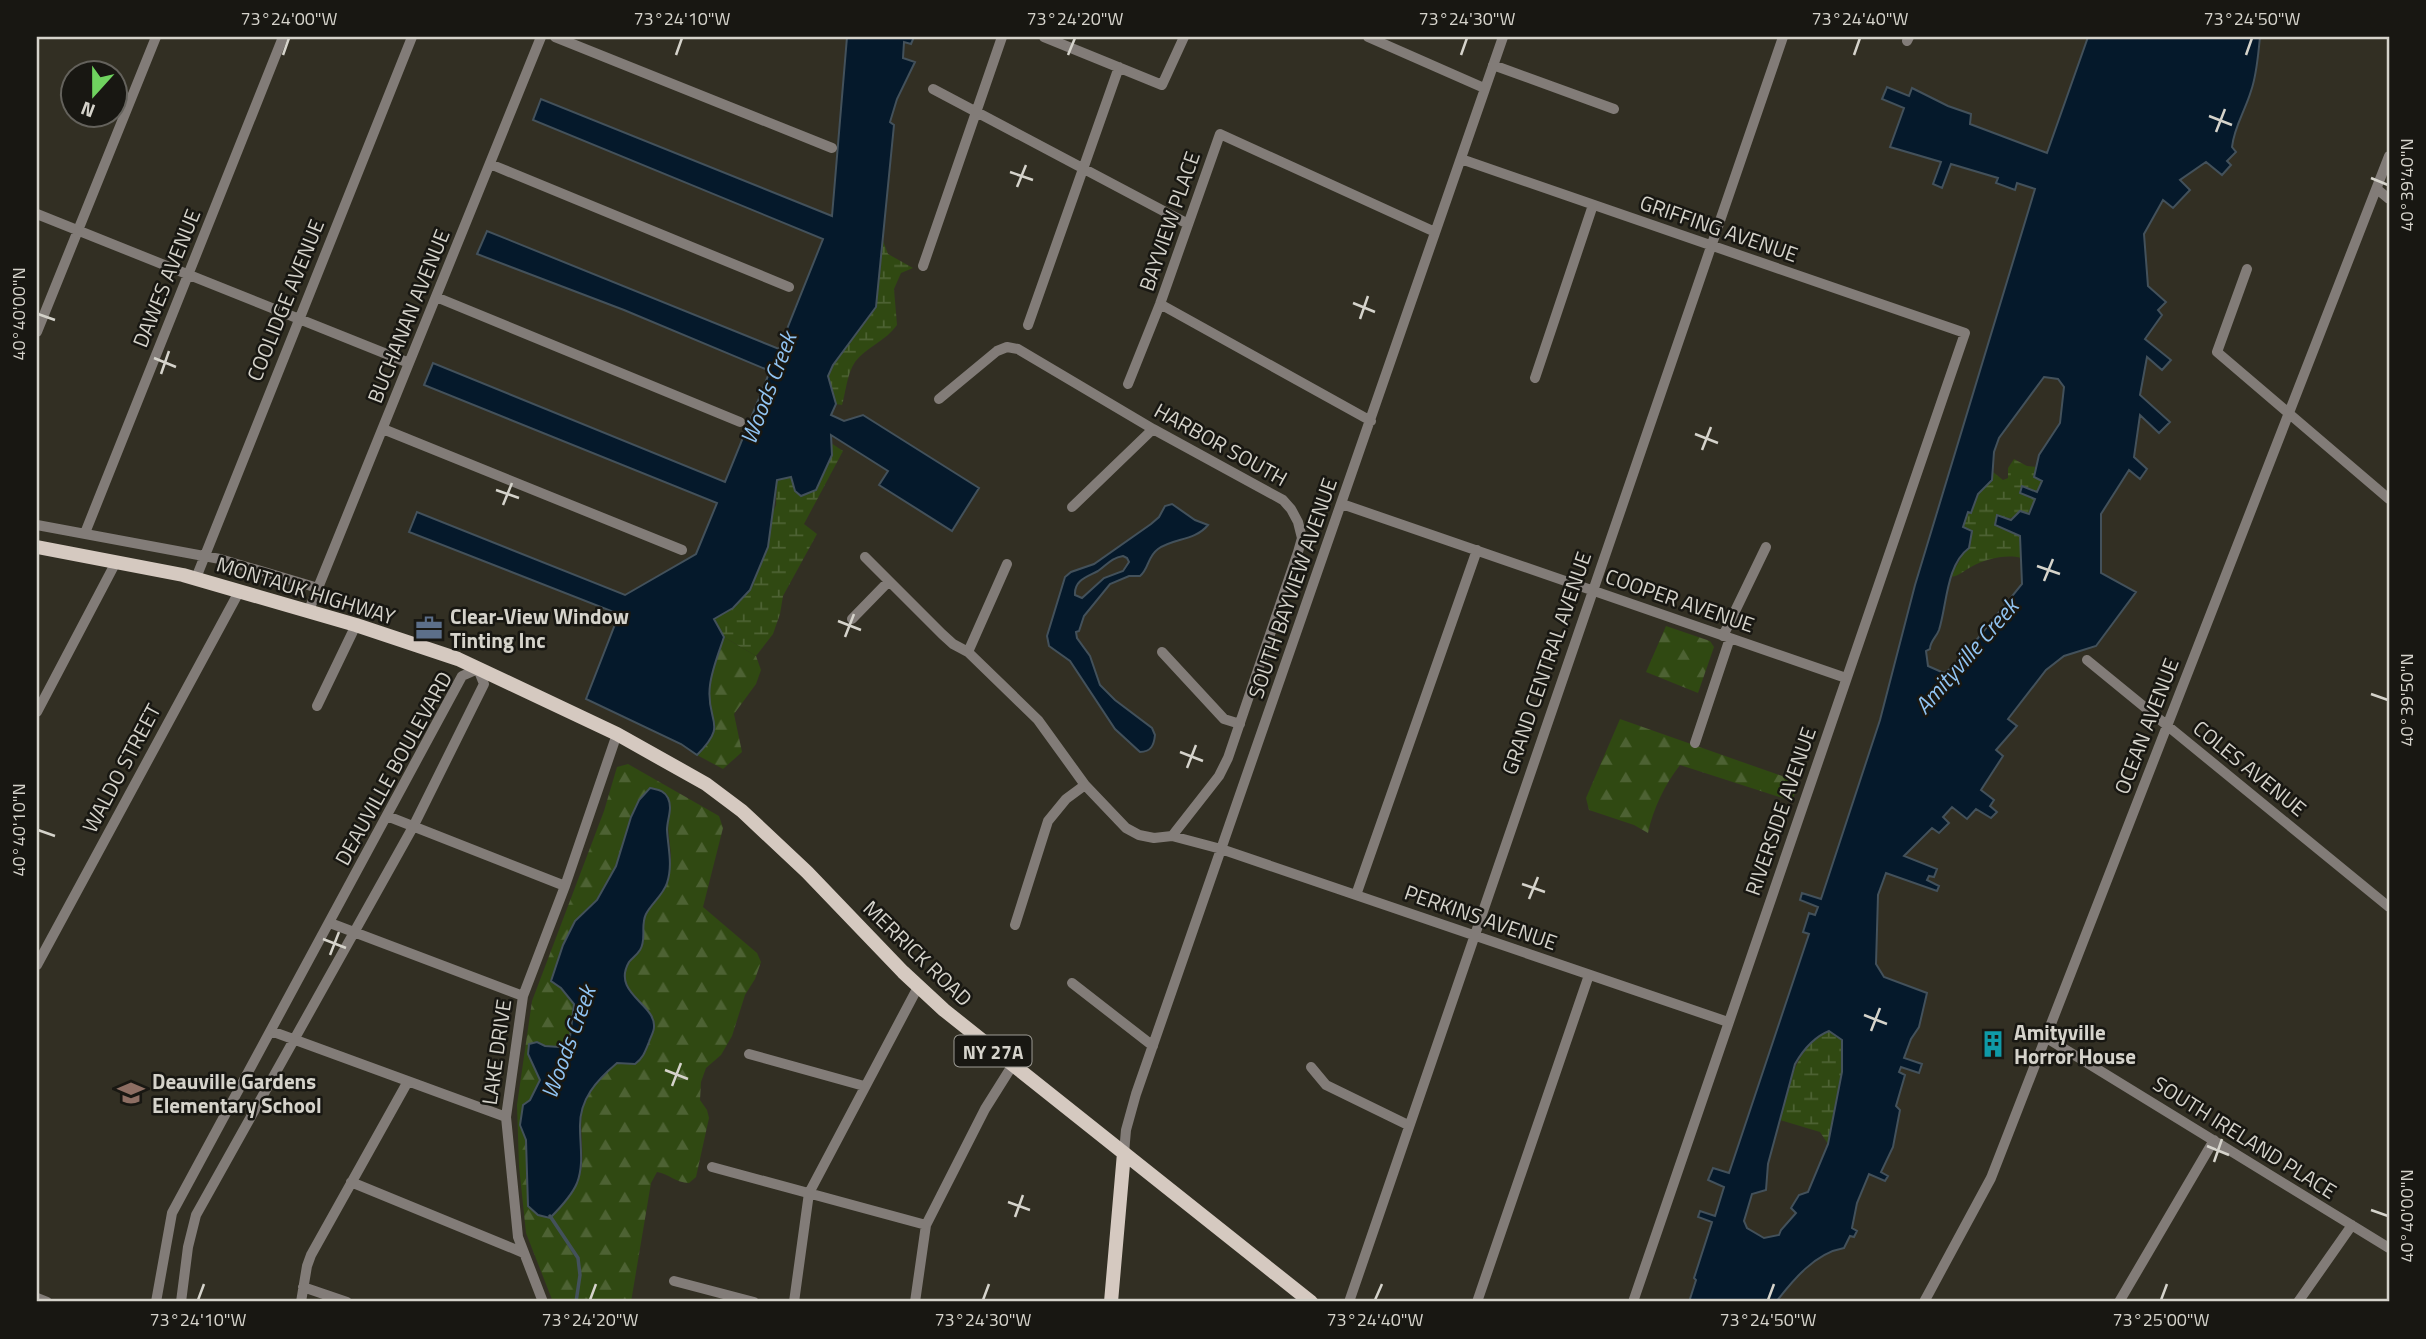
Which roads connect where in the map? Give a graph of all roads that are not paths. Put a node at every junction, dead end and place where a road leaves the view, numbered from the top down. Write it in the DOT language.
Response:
graph roads {
  1 [pos="156,37"];
  2 [pos="284,37"];
  3 [pos="412,37"];
  4 [pos="541,37"];
  5 [pos="555,37"];
  6 [pos="1002,37"];
  7 [pos="1044,37"];
  8 [pos="1184,37"];
  9 [pos="1368,37"];
  10 [pos="1503,37"];
  11 [pos="1783,37"];
  12 [pos="1493,65"];
  13 [pos="1119,67"];
  14 [pos="1484,88"];
  15 [pos="933,89"];
  16 [pos="1614,109"];
  17 [pos="977,113"];
  18 [pos="832,148"];
  19 [pos="2389,156"];
  20 [pos="1461,159"];
  21 [pos="490,164"];
  22 [pos="1083,169"];
  23 [pos="2377,189"];
  24 [pos="2389,200"];
  25 [pos="1593,205"];
  26 [pos="37,214"];
  27 [pos="1188,224"];
  28 [pos="78,231"];
  29 [pos="1436,232"];
  30 [pos="1710,247"];
  31 [pos="923,266"];
  32 [pos="2247,269"];
  33 [pos="188,274"];
  34 [pos="789,287"];
  35 [pos="436,297"];
  36 [pos="1160,304"];
  37 [pos="299,319"];
  38 [pos="1028,325"];
  39 [pos="37,332"];
  40 [pos="1965,333"];
  41 [pos="409,363"];
  42 [pos="1535,378"];
  43 [pos="1128,384"];
  44 [pos="939,399"];
  45 [pos="2290,412"];
  46 [pos="1371,421"];
  47 [pos="740,422"];
  48 [pos="383,429"];
  49 [pos="1153,429"];
  50 [pos="2389,499"];
  51 [pos="1342,504"];
  52 [pos="1072,506"];
  53 [pos="37,525"];
  54 [pos="85,533"];
  55 [pos="37,547"];
  56 [pos="1766,547"];
  57 [pos="682,551"];
  58 [pos="1476,551"];
  59 [pos="204,556"];
  60 [pos="865,557"];
  61 [pos="116,562"];
  62 [pos="1007,564"];
  63 [pos="195,578"];
  64 [pos="889,581"];
  65 [pos="318,588"];
  66 [pos="240,590"];
  67 [pos="1591,590"];
  68 [pos="309,610"];
  69 [pos="852,619"];
  70 [pos="356,625"];
  71 [pos="1727,637"];
  72 [pos="968,652"];
  73 [pos="1162,652"];
  74 [pos="2087,660"];
  75 [pos="478,668"];
  76 [pos="1846,678"];
  77 [pos="317,706"];
  78 [pos="37,712"];
  79 [pos="1240,724"];
  80 [pos="2166,726"];
  81 [pos="617,734"];
  82 [pos="1695,743"];
  83 [pos="666,760"];
  84 [pos="1085,785"];
  85 [pos="387,816"];
  86 [pos="413,827"];
  87 [pos="1172,836"];
  88 [pos="1221,849"];
  89 [pos="565,886"];
  90 [pos="1356,895"];
  91 [pos="2389,907"];
  92 [pos="330,923"];
  93 [pos="1015,925"];
  94 [pos="354,931"];
  95 [pos="1474,935"];
  96 [pos="42,945"];
  97 [pos="37,965"];
  98 [pos="1589,975"];
  99 [pos="1072,983"];
  100 [pos="918,987"];
  101 [pos="523,996"];
  102 [pos="1728,1022"];
  103 [pos="271,1031"];
  104 [pos="2045,1037"];
  105 [pos="293,1040"];
  106 [pos="1153,1046"];
  107 [pos="749,1054"];
  108 [pos="1012,1066"];
  109 [pos="1311,1067"];
  110 [pos="407,1083"];
  111 [pos="864,1086"];
  112 [pos="506,1117"];
  113 [pos="1408,1125"];
  114 [pos="2214,1140"];
  115 [pos="1124,1153"];
  116 [pos="712,1167"];
  117 [pos="351,1182"];
  118 [pos="809,1193"];
  119 [pos="926,1225"];
  120 [pos="2352,1225"];
  121 [pos="2389,1248"];
  122 [pos="524,1254"];
  123 [pos="674,1281"];
  124 [pos="303,1287"];
  125 [pos="156,1302"];
  126 [pos="181,1302"];
  127 [pos="301,1302"];
  128 [pos="347,1302"];
  129 [pos="543,1302"];
  130 [pos="754,1302"];
  131 [pos="794,1302"];
  132 [pos="915,1302"];
  133 [pos="1111,1302"];
  134 [pos="1311,1302"];
  135 [pos="1349,1302"];
  136 [pos="1477,1302"];
  137 [pos="1633,1302"];
  138 [pos="1924,1302"];
  139 [pos="2119,1302"];
  140 [pos="2298,1302"];
  1 -- 28 [label="street"];
  2 -- 33 [label="street, DAWES AVENUE"];
  3 -- 37 [label="street, COOLIDGE AVENUE"];
  4 -- 21 [label="street, BUCHANAN AVENUE"];
  5 -- 18 [label="street"];
  6 -- 17 [label="street"];
  7 -- 13 [label="street"];
  8 -- 13 [label="street"];
  9 -- 14 [label="street"];
  10 -- 12 [label="street, SOUTH BAYVIEW AVENUE"];
  11 -- 30 [label="street, GRAND CENTRAL AVENUE"];
  12 -- 14 [label="street, SOUTH BAYVIEW AVENUE"];
  12 -- 16 [label="street"];
  13 -- 22 [label="street"];
  14 -- 20 [label="street, SOUTH BAYVIEW AVENUE"];
  15 -- 17 [label="street"];
  17 -- 22 [label="street"];
  17 -- 31 [label="street"];
  19 -- 23 [label="street, OCEAN AVENUE"];
  20 -- 25 [label="street, GRIFFING AVENUE"];
  20 -- 29 [label="street, SOUTH BAYVIEW AVENUE"];
  21 -- 34 [label="street"];
  21 -- 35 [label="street, BUCHANAN AVENUE"];
  22 -- 27 [label="street"];
  22 -- 38 [label="street"];
  23 -- 24 [label="street"];
  23 -- 45 [label="street, OCEAN AVENUE"];
  25 -- 30 [label="street, GRIFFING AVENUE"];
  25 -- 42 [label="street"];
  26 -- 28 [label="street"];
  27 -- 29 [label="street, BAYVIEW PLACE"];
  27 -- 36 [label="street, BAYVIEW PLACE"];
  28 -- 33 [label="street"];
  28 -- 39 [label="street"];
  29 -- 46 [label="street, SOUTH BAYVIEW AVENUE"];
  30 -- 40 [label="street, GRIFFING AVENUE"];
  30 -- 67 [label="street, GRAND CENTRAL AVENUE"];
  32 -- 45 [label="street"];
  33 -- 37 [label="street"];
  33 -- 54 [label="street, DAWES AVENUE"];
  35 -- 41 [label="street, BUCHANAN AVENUE"];
  35 -- 47 [label="street"];
  36 -- 43 [label="street, BAYVIEW PLACE"];
  36 -- 46 [label="street"];
  37 -- 41 [label="street"];
  37 -- 59 [label="street, COOLIDGE AVENUE"];
  40 -- 76 [label="street, RIVERSIDE AVENUE"];
  41 -- 48 [label="street, BUCHANAN AVENUE"];
  44 -- 49 [label="street, HARBOR SOUTH"];
  45 -- 50 [label="street"];
  45 -- 80 [label="street, OCEAN AVENUE"];
  46 -- 51 [label="street, SOUTH BAYVIEW AVENUE"];
  48 -- 57 [label="street"];
  48 -- 65 [label="street, BUCHANAN AVENUE"];
  49 -- 52 [label="street"];
  49 -- 79 [label="street, HARBOR SOUTH"];
  51 -- 58 [label="street, COOPER AVENUE"];
  51 -- 88 [label="street, SOUTH BAYVIEW AVENUE"];
  53 -- 54 [label="street"];
  54 -- 59 [label="street"];
  55 -- 61 [label="main road, MONTAUK HIGHWAY"];
  56 -- 71 [label="street"];
  58 -- 67 [label="street, COOPER AVENUE"];
  58 -- 90 [label="street"];
  59 -- 63 [label="street, COOLIDGE AVENUE"];
  59 -- 65 [label="street"];
  60 -- 64 [label="street, PERKINS AVENUE"];
  61 -- 63 [label="main road, MONTAUK HIGHWAY"];
  61 -- 78 [label="street"];
  62 -- 72 [label="street"];
  63 -- 66 [label="main road, MONTAUK HIGHWAY"];
  64 -- 69 [label="street"];
  64 -- 72 [label="street, PERKINS AVENUE"];
  65 -- 68 [label="street, BUCHANAN AVENUE"];
  66 -- 68 [label="main road, MONTAUK HIGHWAY"];
  66 -- 96 [label="street, WALDO STREET"];
  67 -- 71 [label="street, COOPER AVENUE"];
  67 -- 95 [label="street, GRAND CENTRAL AVENUE"];
  68 -- 70 [label="main road, MONTAUK HIGHWAY"];
  70 -- 75 [label="main road, MONTAUK HIGHWAY"];
  70 -- 77 [label="street"];
  71 -- 76 [label="street, COOPER AVENUE"];
  71 -- 82 [label="street"];
  72 -- 84 [label="street, PERKINS AVENUE"];
  73 -- 79 [label="street"];
  74 -- 80 [label="street, COLES AVENUE"];
  75 -- 81 [label="main road, MONTAUK HIGHWAY"];
  75 -- 85 [label="street, DEAUVILLE BOULEVARD"];
  75 -- 86 [label="street, DEAUVILLE BOULEVARD"];
  76 -- 102 [label="street, RIVERSIDE AVENUE"];
  79 -- 87 [label="street, HARBOR SOUTH"];
  80 -- 91 [label="street, COLES AVENUE"];
  80 -- 104 [label="street, OCEAN AVENUE"];
  81 -- 83 [label="main road, MONTAUK HIGHWAY"];
  81 -- 89 [label="street, LAKE DRIVE"];
  83 -- 100 [label="main road, MERRICK ROAD"];
  84 -- 87 [label="street, PERKINS AVENUE"];
  84 -- 93 [label="street"];
  85 -- 86 [label="street"];
  85 -- 92 [label="street, DEAUVILLE BOULEVARD"];
  86 -- 89 [label="street"];
  86 -- 94 [label="street, DEAUVILLE BOULEVARD"];
  87 -- 88 [label="street, PERKINS AVENUE"];
  88 -- 90 [label="street, PERKINS AVENUE"];
  88 -- 106 [label="street, SOUTH BAYVIEW AVENUE"];
  89 -- 101 [label="street, LAKE DRIVE"];
  90 -- 95 [label="street, PERKINS AVENUE"];
  92 -- 94 [label="street"];
  92 -- 103 [label="street, DEAUVILLE BOULEVARD"];
  94 -- 101 [label="street"];
  94 -- 105 [label="street, DEAUVILLE BOULEVARD"];
  95 -- 98 [label="street, PERKINS AVENUE"];
  95 -- 113 [label="street, GRAND CENTRAL AVENUE"];
  96 -- 97 [label="street, WALDO STREET"];
  98 -- 102 [label="street, PERKINS AVENUE"];
  98 -- 136 [label="street"];
  99 -- 106 [label="street"];
  100 -- 108 [label="main road, MERRICK ROAD / NY 27A"];
  100 -- 111 [label="street"];
  101 -- 112 [label="street, LAKE DRIVE"];
  102 -- 137 [label="street, RIVERSIDE AVENUE"];
  103 -- 105 [label="street"];
  103 -- 125 [label="street, DEAUVILLE BOULEVARD"];
  104 -- 114 [label="street, SOUTH IRELAND PLACE"];
  104 -- 138 [label="street, OCEAN AVENUE"];
  105 -- 110 [label="street"];
  105 -- 126 [label="street, DEAUVILLE BOULEVARD"];
  106 -- 115 [label="street, SOUTH BAYVIEW AVENUE"];
  107 -- 111 [label="street"];
  108 -- 115 [label="main road, MERRICK ROAD / NY 27A"];
  108 -- 119 [label="street"];
  109 -- 113 [label="street"];
  110 -- 112 [label="street"];
  110 -- 117 [label="street"];
  111 -- 118 [label="street"];
  112 -- 122 [label="street, LAKE DRIVE"];
  113 -- 135 [label="street, GRAND CENTRAL AVENUE"];
  114 -- 120 [label="street, SOUTH IRELAND PLACE"];
  114 -- 139 [label="street"];
  115 -- 133 [label="main road"];
  115 -- 134 [label="main road, MERRICK ROAD / NY 27A"];
  116 -- 118 [label="street"];
  117 -- 122 [label="street"];
  117 -- 124 [label="street"];
  118 -- 119 [label="street"];
  118 -- 131 [label="street"];
  119 -- 132 [label="street"];
  120 -- 121 [label="street, SOUTH IRELAND PLACE"];
  120 -- 140 [label="street"];
  122 -- 129 [label="street, LAKE DRIVE"];
  123 -- 130 [label="street"];
  124 -- 127 [label="street"];
  124 -- 128 [label="street"];
}
